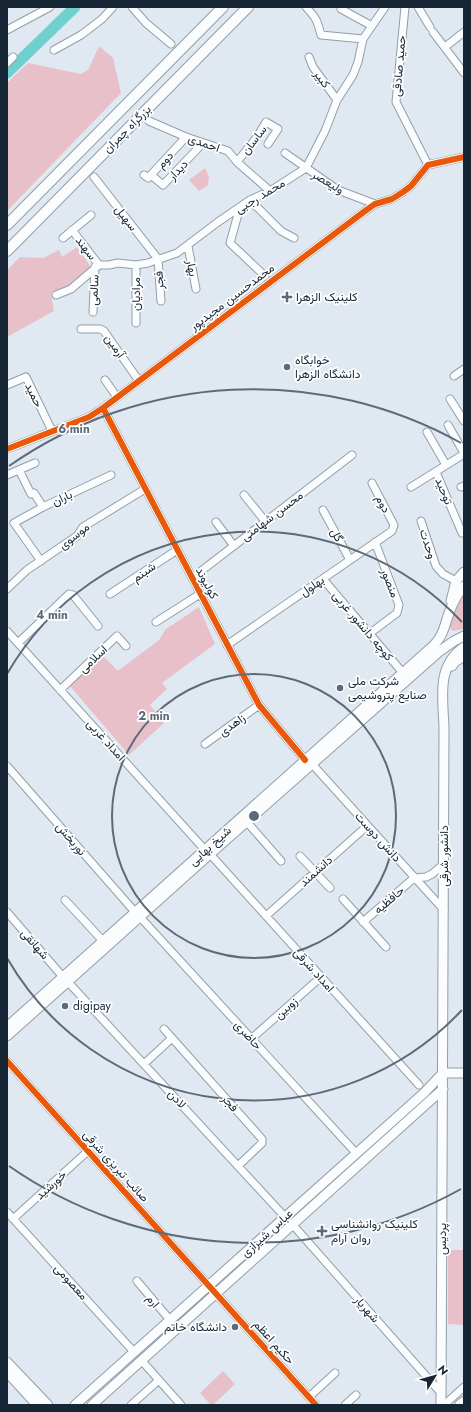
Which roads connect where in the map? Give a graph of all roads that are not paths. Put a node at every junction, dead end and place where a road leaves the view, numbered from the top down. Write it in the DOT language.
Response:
graph roads {
  1 [pos="113,7"];
  2 [pos="132,7"];
  3 [pos="223,7"];
  4 [pos="248,7"];
  5 [pos="306,7"];
  6 [pos="385,7"];
  7 [pos="405,7"];
  8 [pos="418,7"];
  9 [pos="46,8"];
  10 [pos="340,9"];
  11 [pos="372,26"];
  12 [pos="7,30"];
  13 [pos="464,32"];
  14 [pos="363,39"];
  15 [pos="171,44"];
  16 [pos="445,47"];
  17 [pos="54,50"];
  18 [pos="13,57"];
  19 [pos="309,57"];
  20 [pos="7,63"];
  21 [pos="464,73"];
  22 [pos="338,100"];
  23 [pos="149,121"];
  24 [pos="186,137"];
  25 [pos="203,143"];
  26 [pos="268,144"];
  27 [pos="285,153"];
  28 [pos="464,157"];
  29 [pos="237,162"];
  30 [pos="428,165"];
  31 [pos="306,168"];
  32 [pos="148,175"];
  33 [pos="94,177"];
  34 [pos="270,191"];
  35 [pos="250,200"];
  36 [pos="375,204"];
  37 [pos="240,207"];
  38 [pos="91,215"];
  39 [pos="7,225"];
  40 [pos="72,230"];
  41 [pos="63,238"];
  42 [pos="294,238"];
  43 [pos="188,246"];
  44 [pos="7,251"];
  45 [pos="158,259"];
  46 [pos="136,265"];
  47 [pos="97,266"];
  48 [pos="265,276"];
  49 [pos="196,289"];
  50 [pos="56,295"];
  51 [pos="161,301"];
  52 [pos="93,312"];
  53 [pos="136,323"];
  54 [pos="81,329"];
  55 [pos="464,368"];
  56 [pos="454,376"];
  57 [pos="104,380"];
  58 [pos="139,380"];
  59 [pos="7,385"];
  60 [pos="117,397"];
  61 [pos="450,399"];
  62 [pos="103,408"];
  63 [pos="464,421"];
  64 [pos="448,425"];
  65 [pos="52,431"];
  66 [pos="427,432"];
  67 [pos="7,446"];
  68 [pos="464,453"];
  69 [pos="352,455"];
  70 [pos="35,463"];
  71 [pos="446,465"];
  72 [pos="19,470"];
  73 [pos="436,472"];
  74 [pos="7,475"];
  75 [pos="111,475"];
  76 [pos="372,483"];
  77 [pos="411,487"];
  78 [pos="145,489"];
  79 [pos="244,495"];
  80 [pos="43,507"];
  81 [pos="323,510"];
  82 [pos="421,521"];
  83 [pos="216,522"];
  84 [pos="265,522"];
  85 [pos="394,525"];
  86 [pos="462,533"];
  87 [pos="375,542"];
  88 [pos="234,546"];
  89 [pos="177,550"];
  90 [pos="350,560"];
  91 [pos="41,561"];
  92 [pos="464,572"];
  93 [pos="192,578"];
  94 [pos="323,579"];
  95 [pos="460,583"];
  96 [pos="8,586"];
  97 [pos="110,594"];
  98 [pos="200,594"];
  99 [pos="156,622"];
  100 [pos="98,626"];
  101 [pos="7,631"];
  102 [pos="369,634"];
  103 [pos="464,636"];
  104 [pos="18,643"];
  105 [pos="227,645"];
  106 [pos="126,646"];
  107 [pos="464,647"];
  108 [pos="464,656"];
  109 [pos="403,673"];
  110 [pos="60,690"];
  111 [pos="259,705"];
  112 [pos="444,728"];
  113 [pos="205,744"];
  114 [pos="308,762"];
  115 [pos="7,766"];
  116 [pos="278,790"];
  117 [pos="247,822"];
  118 [pos="367,826"];
  119 [pos="208,852"];
  120 [pos="300,856"];
  121 [pos="281,861"];
  122 [pos="444,864"];
  123 [pos="315,872"];
  124 [pos="414,878"];
  125 [pos="330,888"];
  126 [pos="343,899"];
  127 [pos="65,900"];
  128 [pos="444,910"];
  129 [pos="7,912"];
  130 [pos="138,915"];
  131 [pos="266,916"];
  132 [pos="363,922"];
  133 [pos="103,941"];
  134 [pos="386,947"];
  135 [pos="321,977"];
  136 [pos="66,979"];
  137 [pos="7,1027"];
  138 [pos="164,1029"];
  139 [pos="7,1036"];
  140 [pos="172,1038"];
  141 [pos="251,1039"];
  142 [pos="7,1061"];
  143 [pos="144,1064"];
  144 [pos="444,1073"];
  145 [pos="464,1073"];
  146 [pos="418,1085"];
  147 [pos="443,1089"];
  148 [pos="427,1104"];
  149 [pos="443,1115"];
  150 [pos="88,1151"];
  151 [pos="356,1154"];
  152 [pos="238,1166"];
  153 [pos="7,1212"];
  154 [pos="285,1217"];
  155 [pos="13,1219"];
  156 [pos="293,1225"];
  157 [pos="137,1281"];
  158 [pos="208,1285"];
  159 [pos="216,1294"];
  160 [pos="170,1320"];
  161 [pos="134,1352"];
  162 [pos="142,1361"];
  163 [pos="7,1362"];
  164 [pos="7,1372"];
  165 [pos="335,1373"];
  166 [pos="159,1380"];
  167 [pos="464,1387"];
  168 [pos="441,1393"];
  169 [pos="356,1395"];
  170 [pos="309,1397"];
  171 [pos="464,1402"];
  172 [pos="38,1405"];
  173 [pos="48,1405"];
  174 [pos="75,1405"];
  175 [pos="92,1405"];
  176 [pos="131,1405"];
  177 [pos="181,1405"];
  178 [pos="316,1405"];
  179 [pos="345,1405"];
  180 [pos="441,1405"];
  181 [pos="444,1405"];
  182 [pos="460,1405"];
  1 -- 17 [label="street"];
  2 -- 15 [label="street"];
  3 -- 39 [label="highway, بزرگراه چمران"];
  4 -- 44 [label="highway, بزرگراه چمران"];
  5 -- 14 [label="street"];
  6 -- 11 [label="street, محمد رجبی"];
  7 -- 30 [label="street, حمید صادقی"];
  8 -- 16 [label="street"];
  9 -- 12 [label="street"];
  10 -- 11 [label="street"];
  11 -- 14 [label="street, محمد رجبی"];
  13 -- 16 [label="street"];
  14 -- 22 [label="street, محمد رجبی"];
  16 -- 21 [label="street"];
  18 -- 20 [label="street"];
  19 -- 22 [label="street, کبیر"];
  22 -- 31 [label="street, محمد رجبی"];
  23 -- 24 [label="street, احمدی"];
  24 -- 25 [label="street, احمدی"];
  24 -- 32 [label="street, دوم"];
  25 -- 29 [label="street, احمدی"];
  25 -- 32 [label="street, دیدار"];
  26 -- 29 [label="street, ساسان"];
  27 -- 31 [label="street, ولیعصر"];
  28 -- 30 [label="street"];
  29 -- 34 [label="street, احمدی"];
  30 -- 36 [label="street, محمدحسین مجیدپور"];
  31 -- 34 [label="street, محمد رجبی"];
  31 -- 36 [label="street, ولیعصر"];
  33 -- 45 [label="street, سهیل"];
  34 -- 35 [label="street, محمد رجبی"];
  35 -- 37 [label="street, محمد رجبی"];
  35 -- 42 [label="street"];
  36 -- 58 [label="street, محمدحسین مجیدپور"];
  37 -- 43 [label="street, محمد رجبی"];
  37 -- 48 [label="street"];
  38 -- 40 [label="street, سهند"];
  40 -- 41 [label="street, سهند"];
  40 -- 47 [label="street, سهند"];
  43 -- 45 [label="street, محمد رجبی"];
  43 -- 49 [label="street, بهار"];
  45 -- 46 [label="street, محمد رجبی"];
  45 -- 51 [label="street, فجر"];
  46 -- 47 [label="street, محمد رجبی"];
  46 -- 53 [label="street, مرادیان"];
  47 -- 50 [label="street"];
  47 -- 52 [label="street, سالمی"];
  54 -- 58 [label="street, آرمین"];
  55 -- 56 [label="street"];
  57 -- 60 [label="street"];
  58 -- 60 [label="street, محمدحسین مجیدپور"];
  59 -- 65 [label="street, حمید"];
  60 -- 62 [label="street, محمدحسین مجیدپور"];
  61 -- 63 [label="street"];
  62 -- 65 [label="street, محمدحسین مجیدپور"];
  62 -- 78 [label="street, کولیوند"];
  64 -- 68 [label="street"];
  65 -- 67 [label="street, محمدحسین مجیدپور"];
  66 -- 71 [label="street"];
  68 -- 71 [label="street"];
  69 -- 84 [label="street, محسن شهامتی"];
  70 -- 72 [label="street"];
  71 -- 73 [label="street"];
  72 -- 74 [label="street"];
  72 -- 80 [label="street"];
  73 -- 77 [label="street"];
  73 -- 86 [label="street, توحید"];
  75 -- 80 [label="street, باران"];
  76 -- 85 [label="street, دوم"];
  78 -- 89 [label="street, کولیوند"];
  78 -- 91 [label="street, موسوی"];
  79 -- 84 [label="street"];
  80 -- 91 [label="street, باران"];
  81 -- 90 [label="street, گل"];
  82 -- 95 [label="street, وحدت"];
  83 -- 88 [label="street"];
  84 -- 88 [label="street, محسن شهامتی"];
  85 -- 87 [label="street, بهلول"];
  87 -- 90 [label="street, بهلول"];
  87 -- 102 [label="street, منصور"];
  88 -- 93 [label="street, محسن شهامتی"];
  89 -- 93 [label="street, کولیوند"];
  89 -- 97 [label="street, شبنم"];
  90 -- 94 [label="street, بهلول"];
  91 -- 96 [label="street, موسوی"];
  92 -- 95 [label="main road"];
  93 -- 98 [label="street, کولیوند"];
  94 -- 102 [label="street, کوچه دانشور غربی"];
  94 -- 105 [label="street, بهلول"];
  95 -- 109 [label="main road, شیخ بهایی"];
  98 -- 99 [label="street"];
  98 -- 105 [label="street, کولیوند"];
  100 -- 104 [label="street"];
  101 -- 104 [label="street, امداد غربی"];
  102 -- 109 [label="street, کوچه دانشور غربی"];
  103 -- 114 [label="main road, شیخ بهایی"];
  104 -- 110 [label="street, امداد غربی"];
  105 -- 111 [label="street, کولیوند"];
  106 -- 110 [label="street, اسلامی"];
  107 -- 112 [label="main road, دانشور شرقی"];
  108 -- 112 [label="main road"];
  109 -- 114 [label="main road, شیخ بهایی"];
  110 -- 119 [label="street, امداد غربی"];
  111 -- 113 [label="street, زاهدی"];
  111 -- 114 [label="street, کولیوند"];
  112 -- 122 [label="main road, دانشور شرقی"];
  114 -- 116 [label="main road, شیخ بهایی"];
  114 -- 118 [label="street, دانش دوست"];
  115 -- 130 [label="street, نوربخش"];
  116 -- 117 [label="main road, شیخ بهایی"];
  116 -- 119 [label="main road, شیخ بهایی"];
  117 -- 119 [label="main road, شیخ بهایی"];
  117 -- 121 [label="street"];
  118 -- 123 [label="street, دانشمند"];
  118 -- 124 [label="street, دانش دوست"];
  119 -- 130 [label="main road, شیخ بهایی"];
  119 -- 131 [label="street, امداد شرقی"];
  120 -- 123 [label="street"];
  122 -- 124 [label="street"];
  122 -- 128 [label="main road, دانشور شرقی"];
  123 -- 125 [label="street"];
  123 -- 131 [label="street, دانشمند"];
  124 -- 128 [label="street, دانش دوست"];
  124 -- 132 [label="street, حافظیه"];
  126 -- 132 [label="street, حافظیه"];
  127 -- 133 [label="street"];
  128 -- 144 [label="main road, دانشور شرقی"];
  129 -- 136 [label="street, شهانقی"];
  130 -- 133 [label="main road, شیخ بهایی"];
  130 -- 136 [label="main road, شیخ بهایی"];
  130 -- 141 [label="street, حاضری"];
  131 -- 135 [label="street, امداد شرقی"];
  132 -- 134 [label="street, حافظیه"];
  133 -- 136 [label="main road, شیخ بهایی"];
  135 -- 141 [label="street, زوبین"];
  135 -- 146 [label="street, امداد شرقی"];
  136 -- 137 [label="main road, شیخ بهایی"];
  136 -- 139 [label="main road, شیخ بهایی"];
  136 -- 143 [label="street, لادن"];
  138 -- 140 [label="street, فجر"];
  140 -- 143 [label="street"];
  140 -- 152 [label="street, فجر"];
  141 -- 151 [label="street, حاضری"];
  142 -- 150 [label="street, صائب تبریزی شرقی"];
  143 -- 152 [label="street, لادن"];
  144 -- 145 [label="main road"];
  144 -- 147 [label="main road, پردیس"];
  144 -- 151 [label="main road, عباس شیرازی"];
  147 -- 148 [label="main road, عباس شیرازی"];
  147 -- 149 [label="main road, پردیس"];
  148 -- 149 [label="main road"];
  148 -- 156 [label="main road, عباس شیرازی"];
  149 -- 168 [label="main road, پردیس"];
  150 -- 155 [label="street, خورشید"];
  150 -- 158 [label="street, صائب تبریزی شرقی"];
  151 -- 154 [label="main road, عباس شیرازی"];
  152 -- 154 [label="street, لادن"];
  153 -- 155 [label="street, معصومی"];
  154 -- 158 [label="main road, عباس شیرازی"];
  155 -- 161 [label="street, معصومی"];
  156 -- 159 [label="main road, عباس شیرازی"];
  156 -- 168 [label="street, شهریار"];
  157 -- 160 [label="street, ارم"];
  158 -- 159 [label="street, صائب تبریزی شرقی"];
  158 -- 160 [label="main road, عباس شیرازی"];
  159 -- 162 [label="main road, عباس شیرازی"];
  159 -- 170 [label="street, حکیم اعظم"];
  160 -- 161 [label="main road, عباس شیرازی"];
  161 -- 174 [label="main road, عباس شیرازی"];
  162 -- 166 [label="street"];
  162 -- 175 [label="main road, عباس شیرازی"];
  163 -- 173 [label="main road"];
  164 -- 172 [label="main road"];
  165 -- 170 [label="street"];
  166 -- 176 [label="street"];
  166 -- 177 [label="street"];
  167 -- 181 [label="street"];
  168 -- 180 [label="main road, پردیس"];
  169 -- 179 [label="street"];
  170 -- 178 [label="street, حکیم اعظم"];
  171 -- 182 [label="highway"];
}
